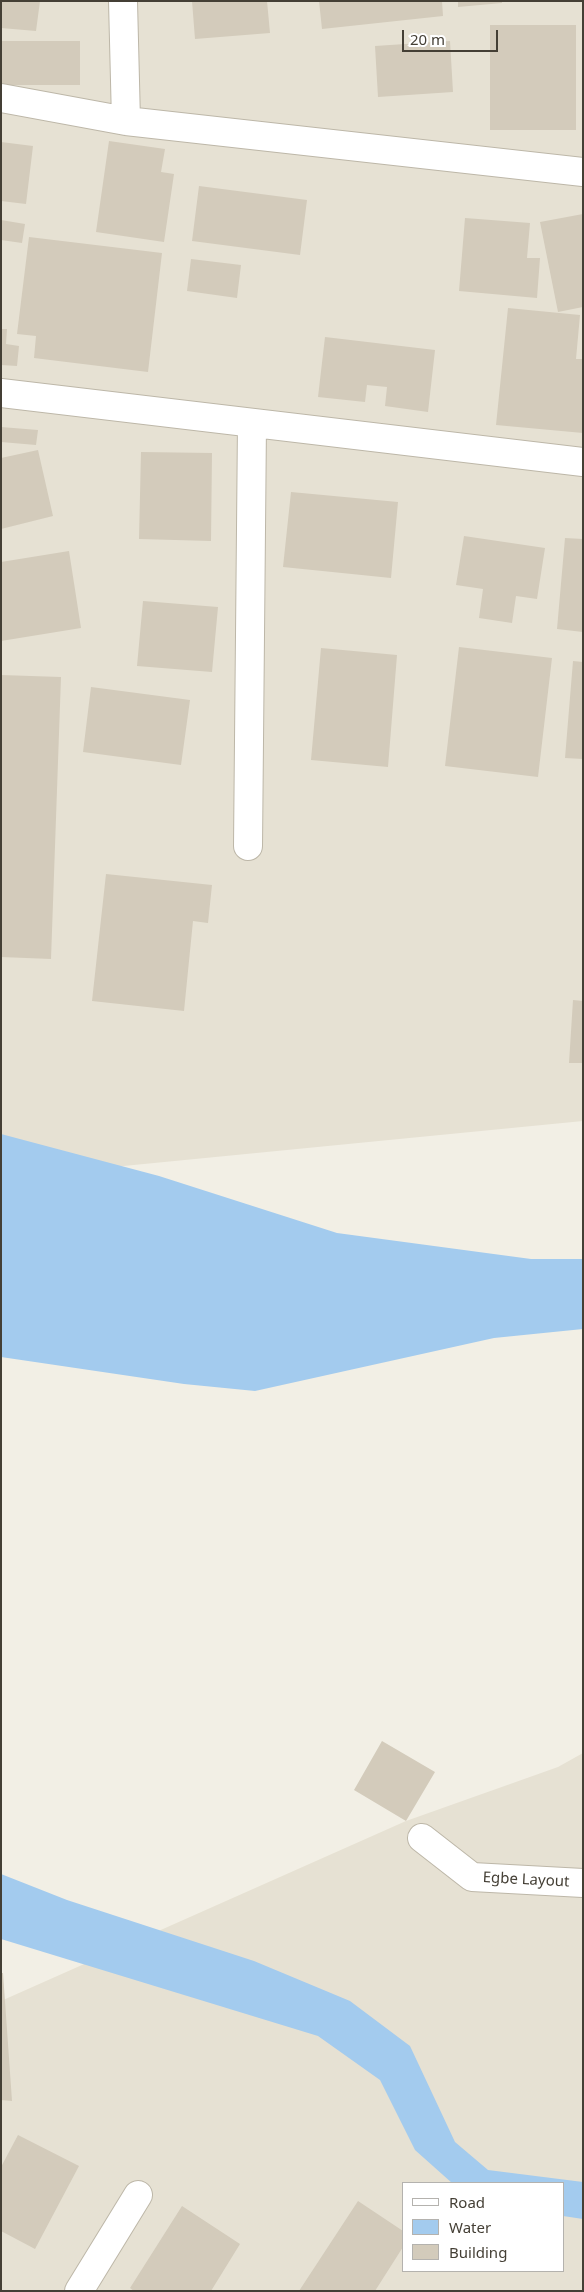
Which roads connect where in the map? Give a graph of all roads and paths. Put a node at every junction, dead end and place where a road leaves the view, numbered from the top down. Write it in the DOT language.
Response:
graph roads {
  1 [pos="123,1"];
  2 [pos="1,98"];
  3 [pos="126,121"];
  4 [pos="583,172"];
  5 [pos="1,393"];
  6 [pos="252,423"];
  7 [pos="583,462"];
  8 [pos="248,846"];
  9 [pos="422,1838"];
  10 [pos="583,1883"];
  11 [pos="138,2195"];
  12 [pos="79,2291"];
  1 -- 3 [label="street"];
  2 -- 3 [label="street"];
  3 -- 4 [label="street"];
  5 -- 6 [label="street"];
  6 -- 7 [label="street"];
  6 -- 8 [label="street"];
  9 -- 10 [label="street, Egbe Layout"];
  11 -- 12 [label="street"];
}
